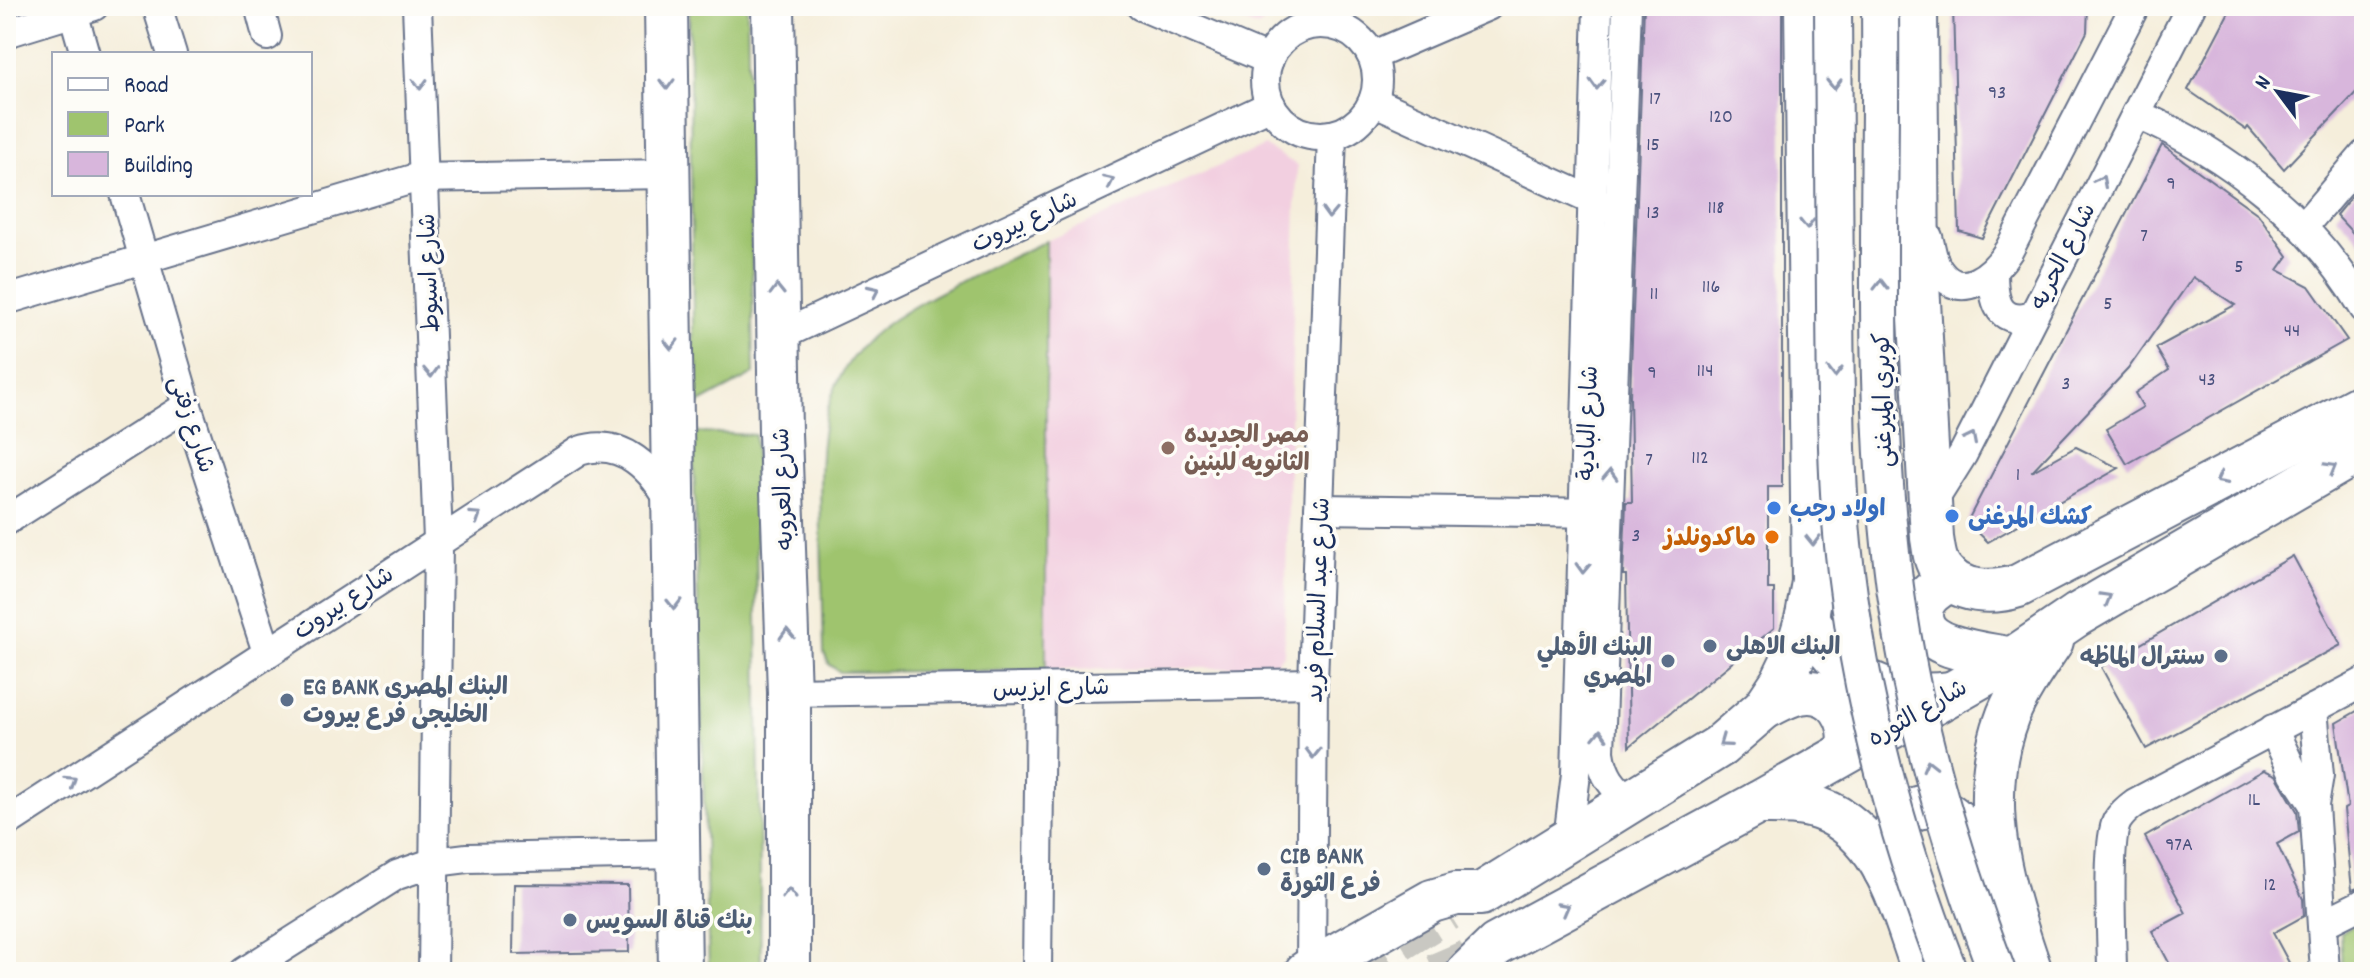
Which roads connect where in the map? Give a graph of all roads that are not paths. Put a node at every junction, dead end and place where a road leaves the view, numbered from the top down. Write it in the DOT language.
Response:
graph roads {
  1 [pos="157,6"];
  2 [pos="259,6"];
  3 [pos="417,6"];
  4 [pos="666,6"];
  5 [pos="773,6"];
  6 [pos="1141,6"];
  7 [pos="1488,6"];
  8 [pos="1598,6"];
  9 [pos="1627,6"];
  10 [pos="1806,6"];
  11 [pos="1833,6"];
  12 [pos="1880,6"];
  13 [pos="1916,6"];
  14 [pos="2117,6"];
  15 [pos="2135,6"];
  16 [pos="2191,6"];
  17 [pos="83,9"];
  18 [pos="1322,15"];
  19 [pos="6,33"];
  20 [pos="267,36"];
  21 [pos="2115,46"];
  22 [pos="85,52"];
  23 [pos="171,52"];
  24 [pos="1372,56"];
  25 [pos="1269,60"];
  26 [pos="1373,101"];
  27 [pos="1271,105"];
  28 [pos="2136,114"];
  29 [pos="1332,135"];
  30 [pos="1916,149"];
  31 [pos="2364,155"];
  32 [pos="1808,159"];
  33 [pos="668,174"];
  34 [pos="424,177"];
  35 [pos="126,196"];
  36 [pos="1593,201"];
  37 [pos="1916,212"];
  38 [pos="1620,213"];
  39 [pos="2303,227"];
  40 [pos="143,259"];
  41 [pos="1993,271"];
  42 [pos="6,300"];
  43 [pos="2364,308"];
  44 [pos="2031,317"];
  45 [pos="778,337"];
  46 [pos="2364,404"];
  47 [pos="187,406"];
  48 [pos="2364,448"];
  49 [pos="1931,505"];
  50 [pos="673,508"];
  51 [pos="1319,509"];
  52 [pos="1596,513"];
  53 [pos="6,521"];
  54 [pos="438,540"];
  55 [pos="1951,579"];
  56 [pos="1810,599"];
  57 [pos="2064,625"];
  58 [pos="267,652"];
  59 [pos="2012,659"];
  60 [pos="2364,682"];
  61 [pos="1313,683"];
  62 [pos="1040,688"];
  63 [pos="789,692"];
  64 [pos="1950,693"];
  65 [pos="1764,708"];
  66 [pos="2313,709"];
  67 [pos="2273,729"];
  68 [pos="1848,751"];
  69 [pos="6,796"];
  70 [pos="1632,800"];
  71 [pos="1758,803"];
  72 [pos="34,805"];
  73 [pos="2314,805"];
  74 [pos="6,823"];
  75 [pos="1568,839"];
  76 [pos="678,854"];
  77 [pos="435,862"];
  78 [pos="1885,871"];
  79 [pos="2009,900"];
  80 [pos="2364,903"];
  81 [pos="2322,924"];
  82 [pos="1308,971"];
  83 [pos="244,972"];
  84 [pos="433,972"];
  85 [pos="680,972"];
  86 [pos="789,972"];
  87 [pos="1037,972"];
  88 [pos="1468,972"];
  89 [pos="1924,972"];
  90 [pos="1949,972"];
  91 [pos="1997,972"];
  92 [pos="2031,972"];
  93 [pos="2055,972"];
  94 [pos="2112,972"];
  95 [pos="2325,972"];
  1 -- 23 [label="street"];
  2 -- 20 [label="street"];
  3 -- 34 [label="street, شارع اسيوط, one-way"];
  4 -- 33 [label="highway, one-way"];
  45 -- 5 [label="highway, شارع العروبه, one-way"];
  6 -- 25 [label="street"];
  7 -- 24 [label="street"];
  8 -- 36 [label="street, شارع البادية, one-way"];
  9 -- 38 [label="street, شارع البادية"];
  10 -- 32 [label="highway"];
  11 -- 90 [label="main road, كوبري الميرغنى, one-way, bridge"];
  91 -- 12 [label="main road, كوبري الميرغنى, one-way, bridge"];
  13 -- 30 [label="highway"];
  14 -- 21 [label="street"];
  15 -- 21 [label="street, شارع الحريه"];
  16 -- 28 [label="street, شارع الحريه"];
  17 -- 19 [label="street"];
  17 -- 22 [label="street"];
  18 -- 24 [label="street"];
  18 -- 25 [label="street"];
  21 -- 41 [label="street, شارع الحريه"];
  24 -- 26 [label="street"];
  25 -- 27 [label="street"];
  26 -- 29 [label="street"];
  26 -- 36 [label="street"];
  27 -- 29 [label="street"];
  45 -- 27 [label="street, شارع بيروت, one-way"];
  28 -- 39 [label="street"];
  44 -- 28 [label="street, شارع الحريه, one-way"];
  29 -- 51 [label="street, شارع عبد السلام فريد, one-way"];
  30 -- 32 [label="highway"];
  30 -- 37 [label="highway"];
  31 -- 39 [label="street"];
  32 -- 56 [label="highway, one-way"];
  33 -- 34 [label="street"];
  33 -- 50 [label="highway, one-way"];
  34 -- 40 [label="street"];
  34 -- 54 [label="street, شارع اسيوط, one-way"];
  35 -- 40 [label="street, شارع زفتى"];
  36 -- 38 [label="street"];
  36 -- 52 [label="street, شارع البادية"];
  37 -- 41 [label="street"];
  37 -- 49 [label="highway"];
  52 -- 38 [label="street, شارع البادية, one-way"];
  39 -- 43 [label="street"];
  40 -- 42 [label="street"];
  40 -- 47 [label="street, شارع زفتى"];
  41 -- 44 [label="street"];
  49 -- 44 [label="street, شارع الحريه, one-way"];
  63 -- 45 [label="highway, شارع العروبه, one-way"];
  46 -- 55 [label="highway, one-way"];
  47 -- 53 [label="street"];
  47 -- 58 [label="street, شارع زفتى"];
  57 -- 48 [label="highway, شارع الثوره, one-way"];
  49 -- 55 [label="highway"];
  54 -- 50 [label="street, شارع بيروت, one-way"];
  50 -- 76 [label="highway, one-way"];
  51 -- 52 [label="street"];
  51 -- 61 [label="street, شارع عبد السلام فريد"];
  70 -- 52 [label="street, شارع البادية, one-way"];
  52 -- 75 [label="street, شارع البادية, one-way"];
  54 -- 58 [label="street, شارع بيروت"];
  54 -- 77 [label="street, شارع اسيوط"];
  55 -- 59 [label="highway"];
  56 -- 64 [label="highway"];
  56 -- 65 [label="highway"];
  57 -- 59 [label="highway, شارع الثوره"];
  57 -- 79 [label="highway"];
  72 -- 58 [label="street, شارع بيروت, one-way"];
  59 -- 64 [label="highway, شارع الثوره"];
  60 -- 66 [label="street"];
  61 -- 62 [label="street, شارع ايزيس"];
  61 -- 82 [label="street, شارع عبد السلام فريد, one-way"];
  62 -- 63 [label="street, شارع ايزيس"];
  62 -- 87 [label="street"];
  86 -- 63 [label="highway, شارع العروبه, one-way"];
  64 -- 68 [label="highway, شارع الثوره"];
  65 -- 68 [label="highway"];
  65 -- 70 [label="highway, one-way"];
  66 -- 67 [label="street"];
  66 -- 73 [label="street"];
  67 -- 73 [label="street"];
  67 -- 94 [label="street"];
  68 -- 71 [label="highway, شارع الثوره"];
  69 -- 72 [label="street"];
  70 -- 75 [label="highway"];
  71 -- 78 [label="highway"];
  88 -- 71 [label="highway, شارع الثوره, one-way"];
  72 -- 74 [label="street, شارع بيروت"];
  73 -- 81 [label="street"];
  75 -- 82 [label="highway"];
  76 -- 77 [label="street"];
  76 -- 85 [label="highway"];
  77 -- 83 [label="street"];
  77 -- 84 [label="street, شارع اسيوط"];
  78 -- 79 [label="highway"];
  78 -- 89 [label="highway"];
  79 -- 92 [label="highway"];
  79 -- 93 [label="highway"];
  80 -- 81 [label="street"];
  81 -- 95 [label="street"];
}
